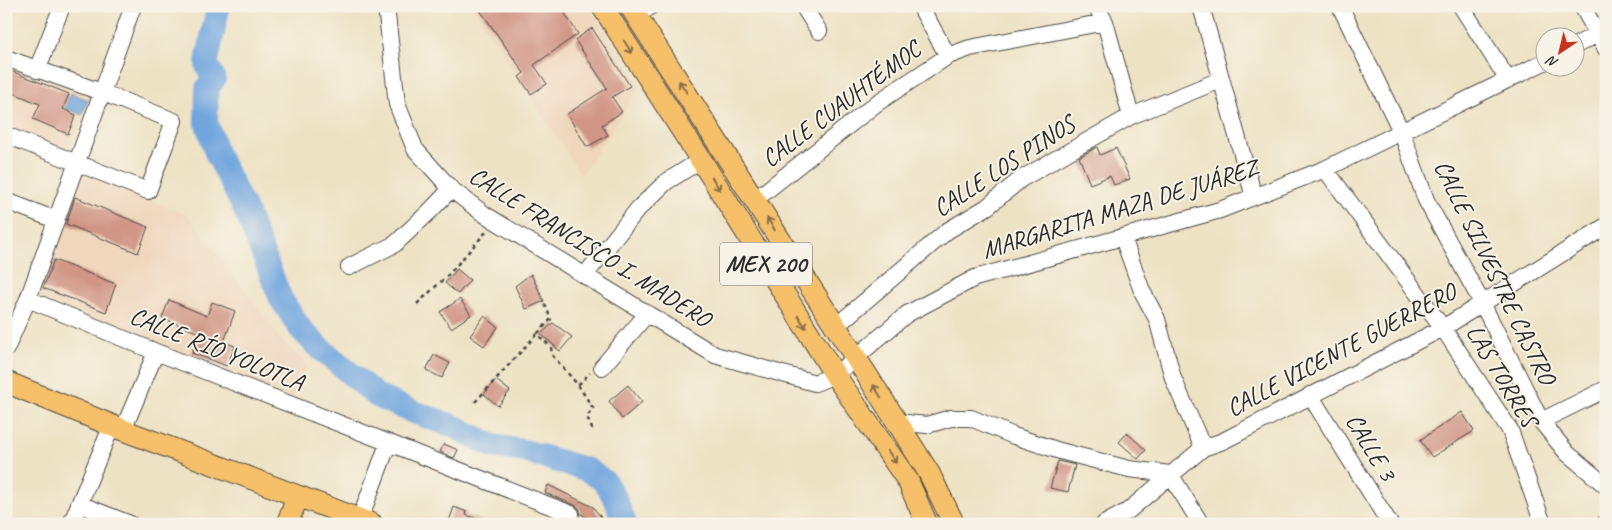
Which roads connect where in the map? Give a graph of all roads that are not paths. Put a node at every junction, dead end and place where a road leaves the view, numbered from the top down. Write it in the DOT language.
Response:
graph roads {
  1 [pos="62,6"];
  2 [pos="133,6"];
  3 [pos="386,6"];
  4 [pos="602,6"];
  5 [pos="803,6"];
  6 [pos="920,6"];
  7 [pos="1096,6"];
  8 [pos="1201,6"];
  9 [pos="1340,6"];
  10 [pos="1461,6"];
  11 [pos="1582,6"];
  12 [pos="639,10"];
  13 [pos="1105,22"];
  14 [pos="820,32"];
  15 [pos="1602,32"];
  16 [pos="1584,41"];
  17 [pos="1606,49"];
  18 [pos="948,56"];
  19 [pos="6,58"];
  20 [pos="1534,67"];
  21 [pos="37,70"];
  22 [pos="1220,80"];
  23 [pos="1508,80"];
  24 [pos="101,92"];
  25 [pos="1131,116"];
  26 [pos="1402,133"];
  27 [pos="7,137"];
  28 [pos="701,160"];
  29 [pos="77,163"];
  30 [pos="1325,169"];
  31 [pos="450,189"];
  32 [pos="1254,197"];
  33 [pos="756,200"];
  34 [pos="6,201"];
  35 [pos="56,220"];
  36 [pos="1606,226"];
  37 [pos="1123,238"];
  38 [pos="349,267"];
  39 [pos="586,274"];
  40 [pos="28,298"];
  41 [pos="1482,303"];
  42 [pos="647,314"];
  43 [pos="835,326"];
  44 [pos="1443,328"];
  45 [pos="6,349"];
  46 [pos="156,352"];
  47 [pos="855,357"];
  48 [pos="602,367"];
  49 [pos="835,375"];
  50 [pos="6,382"];
  51 [pos="1601,391"];
  52 [pos="1310,395"];
  53 [pos="1541,421"];
  54 [pos="897,422"];
  55 [pos="118,428"];
  56 [pos="388,444"];
  57 [pos="1203,448"];
  58 [pos="1170,474"];
  59 [pos="1606,486"];
  60 [pos="298,496"];
  61 [pos="80,504"];
  62 [pos="570,514"];
  63 [pos="366,521"];
  64 [pos="953,523"];
  65 [pos="71,524"];
  66 [pos="130,524"];
  67 [pos="288,524"];
  68 [pos="927,524"];
  69 [pos="1104,524"];
  70 [pos="1201,524"];
  71 [pos="1390,524"];
  72 [pos="1543,524"];
  1 -- 21 [label="street"];
  2 -- 24 [label="street"];
  3 -- 31 [label="street, CALLE FRANCISCO I. MADERO"];
  4 -- 28 [label="main road, MEX 200, one-way"];
  5 -- 14 [label="street"];
  6 -- 18 [label="street"];
  7 -- 13 [label="street"];
  8 -- 22 [label="street"];
  9 -- 26 [label="street, CALLE SILVESTRE CASTRO"];
  10 -- 23 [label="street"];
  11 -- 15 [label="street"];
  33 -- 12 [label="main road, MEX 200, one-way"];
  13 -- 18 [label="street, CALLE CUAUHTÉMOC"];
  13 -- 25 [label="street"];
  15 -- 16 [label="street"];
  15 -- 17 [label="street"];
  18 -- 33 [label="street, CALLE CUAUHTÉMOC"];
  19 -- 21 [label="street"];
  20 -- 23 [label="street, MARGARITA MAZA DE JUÁREZ"];
  21 -- 24 [label="street"];
  22 -- 25 [label="street, CALLE LOS PINOS"];
  22 -- 32 [label="street"];
  23 -- 26 [label="street, MARGARITA MAZA DE JUÁREZ"];
  24 -- 29 [label="street"];
  24 -- 29 [label="street"];
  25 -- 43 [label="street, CALLE LOS PINOS"];
  26 -- 30 [label="street, MARGARITA MAZA DE JUÁREZ"];
  26 -- 41 [label="street, CALLE SILVESTRE CASTRO"];
  27 -- 29 [label="street"];
  28 -- 39 [label="street"];
  28 -- 49 [label="main road, MEX 200, one-way"];
  29 -- 35 [label="street"];
  30 -- 32 [label="street, MARGARITA MAZA DE JUÁREZ"];
  30 -- 44 [label="street, LAS TORRES"];
  31 -- 38 [label="street"];
  31 -- 39 [label="street, CALLE FRANCISCO I. MADERO"];
  32 -- 37 [label="street, MARGARITA MAZA DE JUÁREZ"];
  43 -- 33 [label="main road, MEX 200, one-way"];
  34 -- 35 [label="street"];
  35 -- 40 [label="street"];
  36 -- 41 [label="street, CALLE VICENTE GUERRERO"];
  37 -- 47 [label="street, MARGARITA MAZA DE JUÁREZ"];
  37 -- 57 [label="street"];
  39 -- 42 [label="street, CALLE FRANCISCO I. MADERO"];
  40 -- 45 [label="street"];
  40 -- 46 [label="street, CALLE RÍO YOLOTLA"];
  41 -- 44 [label="street, CALLE VICENTE GUERRERO"];
  41 -- 53 [label="street, CALLE SILVESTRE CASTRO"];
  42 -- 48 [label="street"];
  42 -- 49 [label="street, CALLE FRANCISCO I. MADERO"];
  43 -- 47 [label="main road, MEX 200"];
  44 -- 52 [label="street, CALLE VICENTE GUERRERO"];
  44 -- 72 [label="street, LAS TORRES"];
  46 -- 55 [label="street"];
  46 -- 56 [label="street, CALLE RÍO YOLOTLA"];
  47 -- 49 [label="street, MARGARITA MAZA DE JUÁREZ"];
  54 -- 47 [label="main road, MEX 200, one-way"];
  49 -- 68 [label="main road, MEX 200, one-way"];
  50 -- 55 [label="main road"];
  51 -- 53 [label="street"];
  52 -- 57 [label="street, CALLE VICENTE GUERRERO"];
  52 -- 71 [label="street, CALLE 3"];
  53 -- 59 [label="street, CALLE SILVESTRE CASTRO"];
  54 -- 58 [label="street"];
  54 -- 64 [label="main road, MEX 200"];
  55 -- 60 [label="main road"];
  55 -- 61 [label="street"];
  56 -- 62 [label="street, CALLE RÍO YOLOTLA"];
  56 -- 63 [label="street"];
  57 -- 58 [label="street, CALLE VICENTE GUERRERO"];
  58 -- 69 [label="street, CALLE VICENTE GUERRERO"];
  58 -- 70 [label="street"];
  60 -- 63 [label="main road"];
  60 -- 67 [label="main road"];
  61 -- 65 [label="street"];
  61 -- 66 [label="street"];
}
